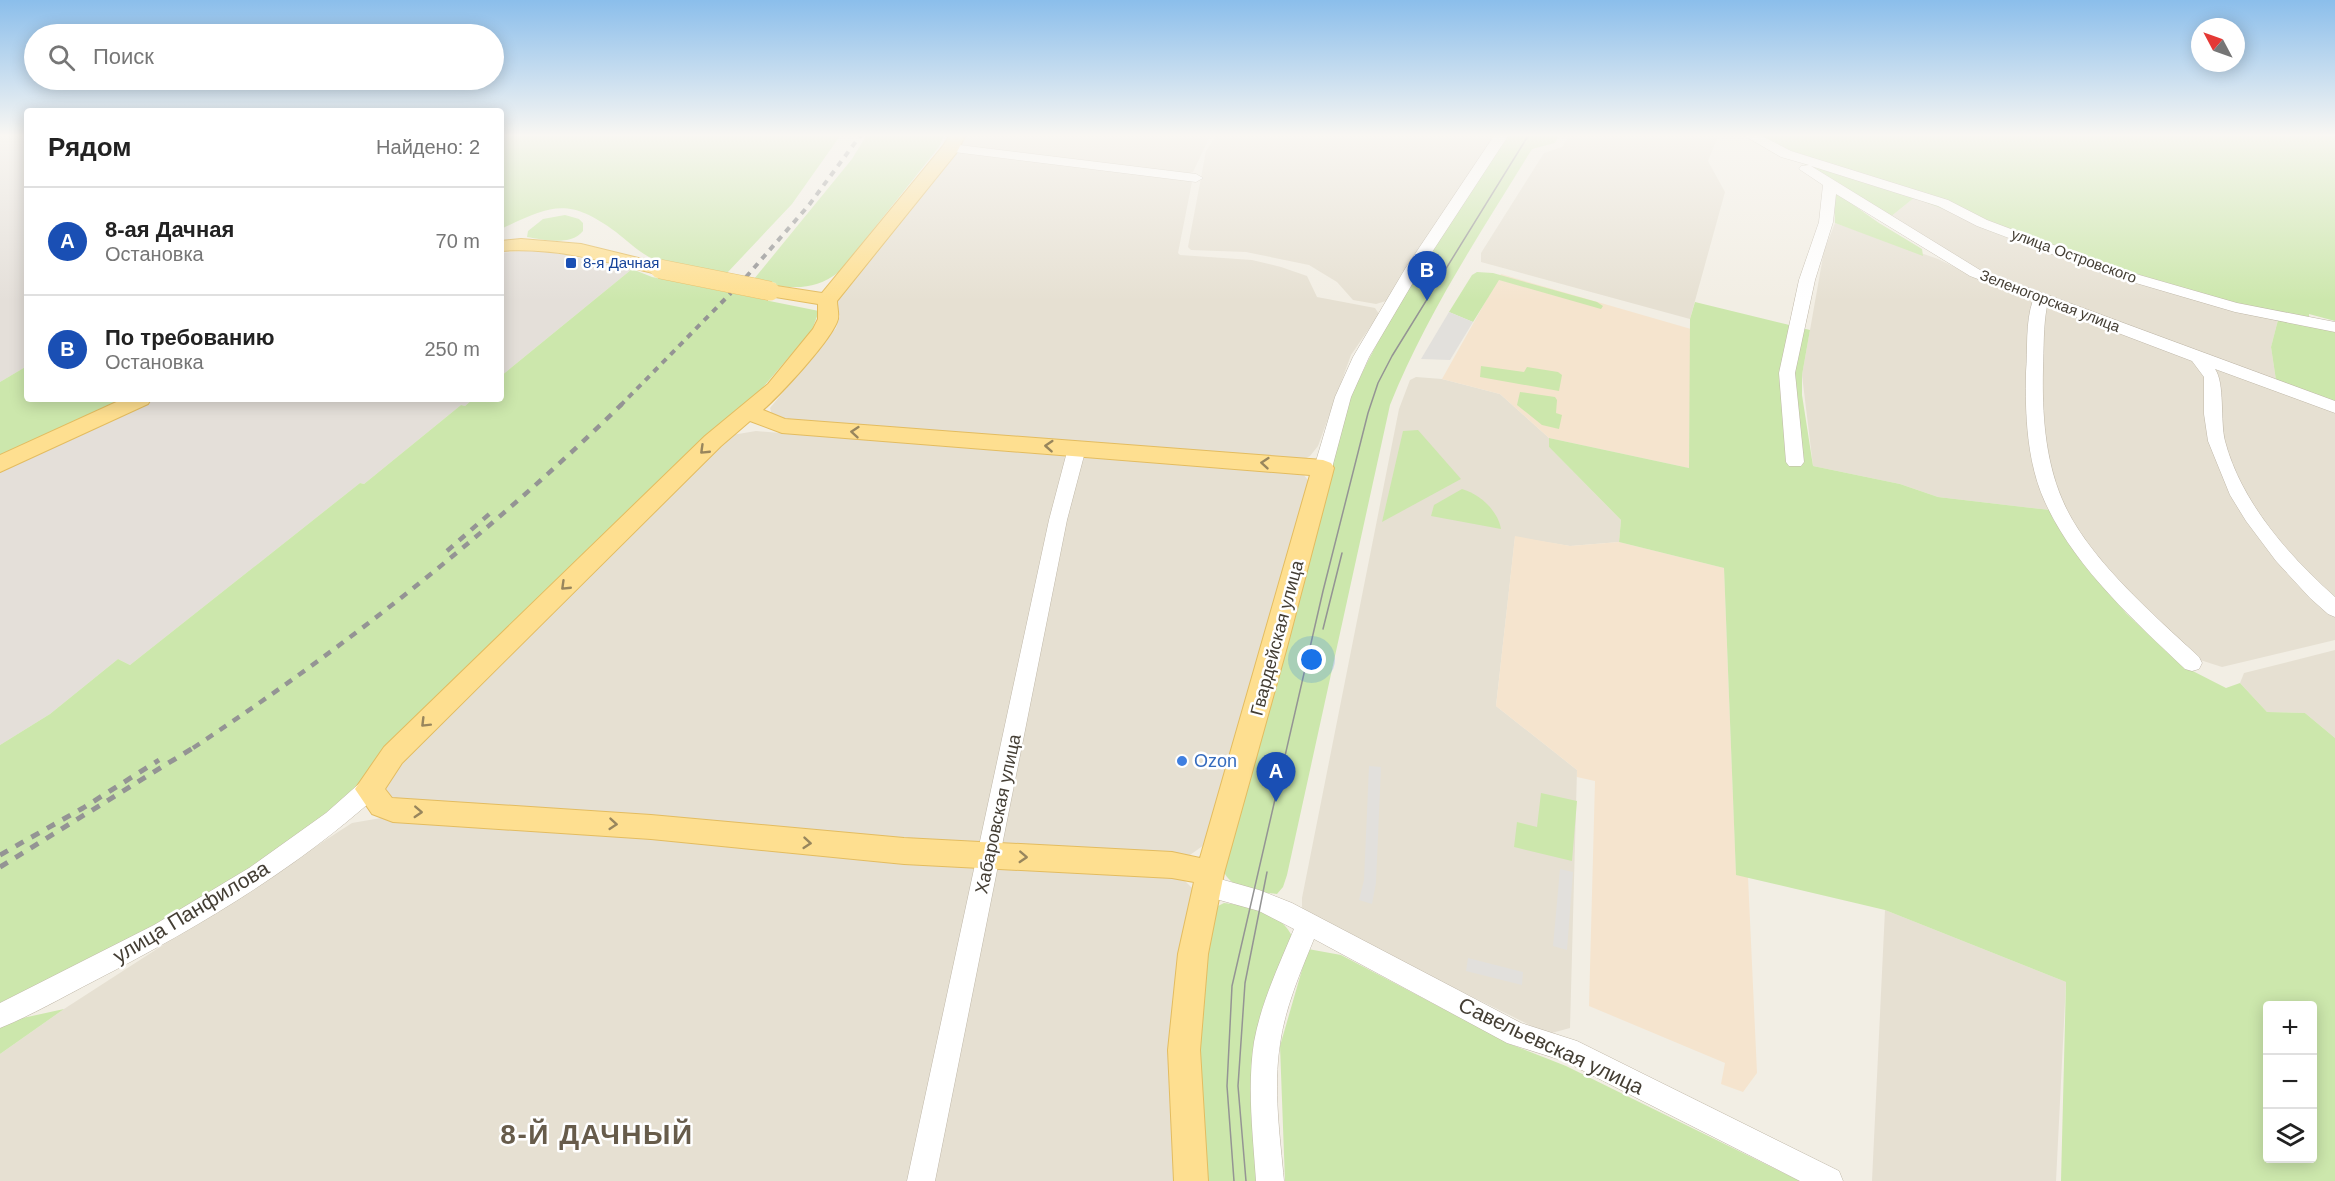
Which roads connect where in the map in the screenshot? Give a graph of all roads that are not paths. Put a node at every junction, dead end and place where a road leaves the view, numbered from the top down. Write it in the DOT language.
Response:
graph roads {
  1 [pos="915,191"];
  2 [pos="1465,191"];
  3 [pos="1829,191"];
  4 [pos="1842,191"];
  5 [pos="1905,191"];
  6 [pos="504,246"];
  7 [pos="2041,299"];
  8 [pos="827,300"];
  9 [pos="2335,327"];
  10 [pos="2198,357"];
  11 [pos="134,402"];
  12 [pos="2335,407"];
  13 [pos="749,413"];
  14 [pos="1077,448"];
  15 [pos="1795,462"];
  16 [pos="0,464"];
  17 [pos="1323,468"];
  18 [pos="2335,609"];
  19 [pos="2192,663"];
  20 [pos="369,789"];
  21 [pos="990,855"];
  22 [pos="1208,879"];
  23 [pos="1308,924"];
  24 [pos="0,1016"];
  25 [pos="921,1181"];
  26 [pos="1191,1181"];
  27 [pos="1270,1181"];
  28 [pos="1829,1181"];
  1 -- 8 [label="main road"];
  2 -- 17 [label="street, Гвардейская улица"];
  3 -- 15 [label="street"];
  4 -- 7 [label="street, Зеленогорская улица"];
  5 -- 9 [label="street, улица Островского"];
  6 -- 8 [label="main road, bridge"];
  7 -- 10 [label="street, Зеленогорская улица"];
  7 -- 19 [label="street"];
  8 -- 13 [label="main road"];
  10 -- 12 [label="street, Зеленогорская улица"];
  10 -- 18 [label="street"];
  11 -- 16 [label="main road"];
  14 -- 13 [label="main road, one-way"];
  13 -- 20 [label="main road, one-way"];
  17 -- 14 [label="main road, one-way"];
  14 -- 21 [label="street, Хабаровская улица"];
  17 -- 22 [label="main road, Гвардейская улица"];
  20 -- 21 [label="main road, one-way"];
  20 -- 24 [label="street, улица Панфилова"];
  21 -- 22 [label="main road, one-way"];
  21 -- 25 [label="street, Хабаровская улица"];
  22 -- 23 [label="street, Савельевская улица"];
  22 -- 26 [label="main road, Гвардейская улица"];
  23 -- 27 [label="street"];
  23 -- 28 [label="street, Савельевская улица"];
}
